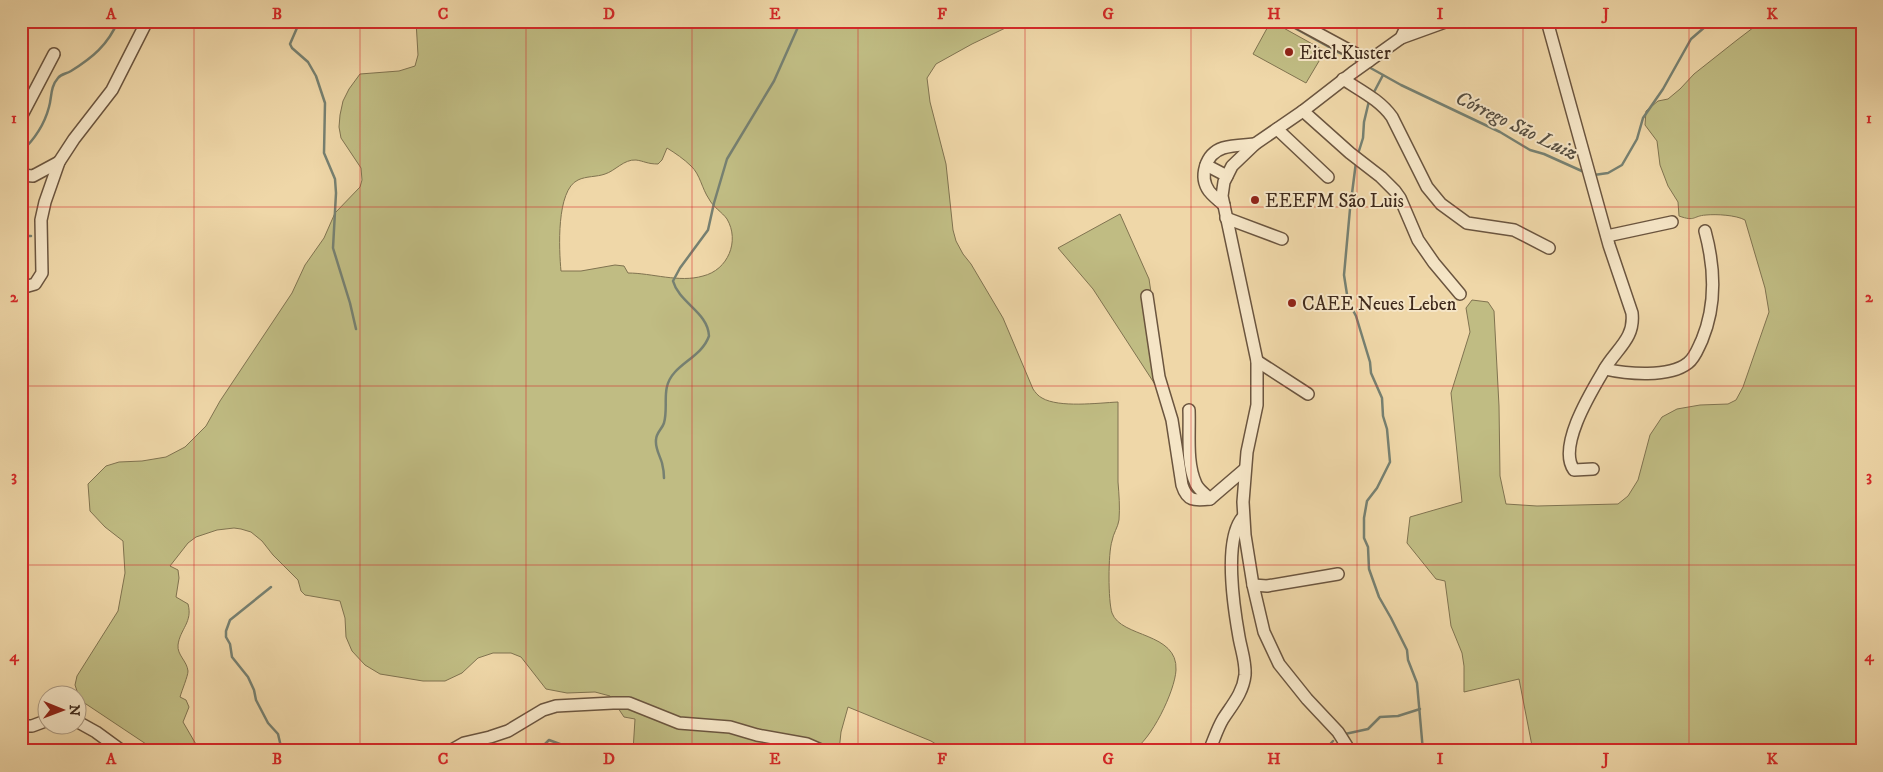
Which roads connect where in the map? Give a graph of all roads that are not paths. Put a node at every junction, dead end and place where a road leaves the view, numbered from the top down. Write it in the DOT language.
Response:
graph roads {
  1 [pos="147,21"];
  2 [pos="1295,21"];
  3 [pos="1409,21"];
  4 [pos="1448,21"];
  5 [pos="1546,21"];
  6 [pos="1401,38"];
  7 [pos="54,54"];
  8 [pos="1368,61"];
  9 [pos="1348,76"];
  10 [pos="1304,111"];
  11 [pos="21,117"];
  12 [pos="1277,129"];
  13 [pos="1255,144"];
  14 [pos="1220,149"];
  15 [pos="58,162"];
  16 [pos="1235,162"];
  17 [pos="1206,165"];
  18 [pos="21,175"];
  19 [pos="1227,176"];
  20 [pos="1328,177"];
  21 [pos="1226,212"];
  22 [pos="1672,222"];
  23 [pos="1705,231"];
  24 [pos="1607,236"];
  25 [pos="1282,239"];
  26 [pos="1549,248"];
  27 [pos="21,288"];
  28 [pos="1460,294"];
  29 [pos="1147,296"];
  30 [pos="1258,361"];
  31 [pos="1605,368"];
  32 [pos="1308,394"];
  33 [pos="1189,410"];
  34 [pos="1245,469"];
  35 [pos="1593,470"];
  36 [pos="1210,499"];
  37 [pos="1243,518"];
  38 [pos="1338,574"];
  39 [pos="1253,585"];
  40 [pos="38,724"];
  41 [pos="21,726"];
  42 [pos="88,728"];
  43 [pos="122,751"];
  44 [pos="450,751"];
  45 [pos="823,751"];
  46 [pos="1209,751"];
  47 [pos="1350,751"];
  1 -- 15 [label="street"];
  2 -- 8 [label="street"];
  3 -- 6 [label="street"];
  4 -- 6 [label="street"];
  5 -- 24 [label="street"];
  6 -- 8 [label="street"];
  7 -- 11 [label="street"];
  8 -- 9 [label="street"];
  9 -- 10 [label="street"];
  9 -- 26 [label="street"];
  10 -- 12 [label="street"];
  10 -- 28 [label="street"];
  12 -- 13 [label="street"];
  12 -- 20 [label="street"];
  13 -- 14 [label="street"];
  13 -- 16 [label="street"];
  14 -- 16 [label="street"];
  14 -- 17 [label="street"];
  15 -- 18 [label="street"];
  15 -- 27 [label="street"];
  16 -- 19 [label="street"];
  17 -- 19 [label="street"];
  17 -- 21 [label="street"];
  19 -- 21 [label="street"];
  21 -- 25 [label="street"];
  21 -- 30 [label="street"];
  22 -- 24 [label="street"];
  23 -- 31 [label="street"];
  24 -- 31 [label="street"];
  29 -- 36 [label="street"];
  30 -- 32 [label="street"];
  30 -- 34 [label="street"];
  31 -- 35 [label="street"];
  33 -- 36 [label="street"];
  34 -- 36 [label="street"];
  34 -- 37 [label="street"];
  37 -- 39 [label="street"];
  37 -- 46 [label="street"];
  38 -- 39 [label="street"];
  39 -- 47 [label="street"];
  40 -- 41 [label="street"];
  42 -- 43 [label="street"];
  44 -- 45 [label="street"];
}
